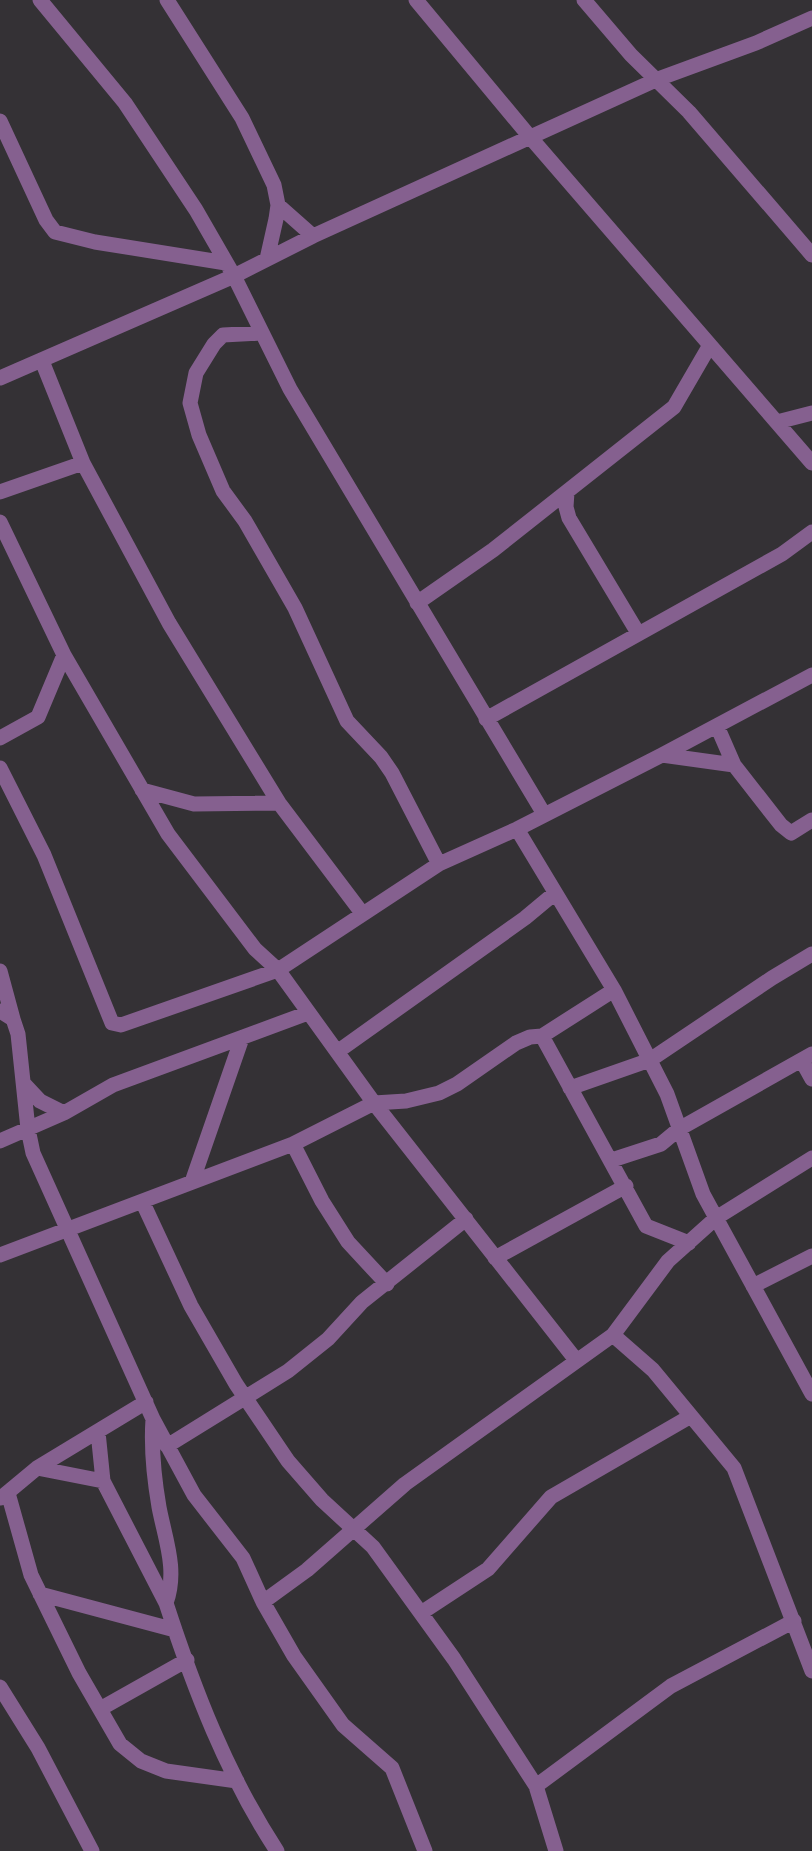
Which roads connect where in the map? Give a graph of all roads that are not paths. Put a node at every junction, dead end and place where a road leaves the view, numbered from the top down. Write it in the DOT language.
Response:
graph roads {
  1 [pos="40,0"];
  2 [pos="167,0"];
  3 [pos="416,0"];
  4 [pos="584,0"];
  5 [pos="812,18"];
  6 [pos="658,79"];
  7 [pos="0,121"];
  8 [pos="530,137"];
  9 [pos="278,205"];
  10 [pos="313,236"];
  11 [pos="812,255"];
  12 [pos="267,259"];
  13 [pos="230,270"];
  14 [pos="261,333"];
  15 [pos="710,345"];
  16 [pos="0,361"];
  17 [pos="42,361"];
  18 [pos="3,377"];
  19 [pos="812,413"];
  20 [pos="777,422"];
  21 [pos="83,463"];
  22 [pos="812,463"];
  23 [pos="0,492"];
  24 [pos="567,492"];
  25 [pos="0,522"];
  26 [pos="812,532"];
  27 [pos="417,603"];
  28 [pos="638,633"];
  29 [pos="64,655"];
  30 [pos="812,675"];
  31 [pos="486,719"];
  32 [pos="717,726"];
  33 [pos="0,738"];
  34 [pos="662,755"];
  35 [pos="734,765"];
  36 [pos="0,768"];
  37 [pos="142,790"];
  38 [pos="279,803"];
  39 [pos="544,814"];
  40 [pos="812,820"];
  41 [pos="517,829"];
  42 [pos="439,864"];
  43 [pos="555,893"];
  44 [pos="362,913"];
  45 [pos="812,954"];
  46 [pos="278,970"];
  47 [pos="0,971"];
  48 [pos="614,990"];
  49 [pos="308,1013"];
  50 [pos="7,1015"];
  51 [pos="542,1036"];
  52 [pos="242,1038"];
  53 [pos="336,1052"];
  54 [pos="807,1057"];
  55 [pos="650,1060"];
  56 [pos="812,1079"];
  57 [pos="25,1085"];
  58 [pos="570,1088"];
  59 [pos="374,1103"];
  60 [pos="64,1113"];
  61 [pos="28,1129"];
  62 [pos="679,1129"];
  63 [pos="0,1141"];
  64 [pos="293,1144"];
  65 [pos="812,1158"];
  66 [pos="612,1160"];
  67 [pos="192,1182"];
  68 [pos="626,1186"];
  69 [pos="143,1203"];
  70 [pos="716,1218"];
  71 [pos="466,1220"];
  72 [pos="67,1231"];
  73 [pos="688,1243"];
  74 [pos="0,1255"];
  75 [pos="812,1256"];
  76 [pos="495,1258"];
  77 [pos="387,1284"];
  78 [pos="753,1286"];
  79 [pos="613,1335"];
  80 [pos="576,1360"];
  81 [pos="812,1394"];
  82 [pos="244,1397"];
  83 [pos="146,1402"];
  84 [pos="691,1416"];
  85 [pos="153,1419"];
  86 [pos="98,1432"];
  87 [pos="167,1446"];
  88 [pos="37,1468"];
  89 [pos="103,1481"];
  90 [pos="4,1496"];
  91 [pos="354,1527"];
  92 [pos="40,1594"];
  93 [pos="263,1602"];
  94 [pos="166,1603"];
  95 [pos="421,1613"];
  96 [pos="794,1621"];
  97 [pos="175,1630"];
  98 [pos="187,1660"];
  99 [pos="812,1671"];
  100 [pos="0,1687"];
  101 [pos="100,1709"];
  102 [pos="237,1781"];
  103 [pos="536,1786"];
  104 [pos="92,1851"];
  105 [pos="278,1851"];
  106 [pos="425,1851"];
  107 [pos="556,1851"];
  1 -- 13 [label="street"];
  2 -- 9 [label="street"];
  3 -- 8 [label="street"];
  4 -- 6 [label="street"];
  5 -- 6 [label="street"];
  6 -- 8 [label="street"];
  6 -- 11 [label="street"];
  7 -- 13 [label="street"];
  8 -- 10 [label="street"];
  8 -- 15 [label="street"];
  9 -- 10 [label="street"];
  9 -- 12 [label="street"];
  10 -- 12 [label="street"];
  12 -- 13 [label="street"];
  13 -- 14 [label="street"];
  13 -- 17 [label="street"];
  14 -- 27 [label="street"];
  14 -- 42 [label="street"];
  15 -- 20 [label="street"];
  15 -- 24 [label="street"];
  16 -- 18 [label="street"];
  17 -- 18 [label="street"];
  17 -- 21 [label="street"];
  19 -- 20 [label="street"];
  20 -- 22 [label="street"];
  21 -- 23 [label="street"];
  21 -- 38 [label="street"];
  24 -- 27 [label="street"];
  24 -- 28 [label="street"];
  25 -- 29 [label="street"];
  26 -- 28 [label="street"];
  27 -- 31 [label="street"];
  28 -- 31 [label="street"];
  29 -- 33 [label="street"];
  29 -- 37 [label="street"];
  30 -- 32 [label="street"];
  31 -- 39 [label="street"];
  32 -- 34 [label="street"];
  32 -- 35 [label="street"];
  34 -- 35 [label="street"];
  34 -- 39 [label="street"];
  35 -- 40 [label="street"];
  36 -- 46 [label="street"];
  37 -- 38 [label="street"];
  37 -- 46 [label="street"];
  38 -- 44 [label="street"];
  39 -- 41 [label="street"];
  41 -- 42 [label="street"];
  41 -- 43 [label="street"];
  42 -- 44 [label="street"];
  43 -- 48 [label="street"];
  43 -- 53 [label="street"];
  44 -- 46 [label="street"];
  45 -- 55 [label="street"];
  46 -- 49 [label="street"];
  47 -- 50 [label="street"];
  48 -- 51 [label="street"];
  48 -- 55 [label="street"];
  49 -- 52 [label="street"];
  49 -- 53 [label="street"];
  50 -- 57 [label="street"];
  51 -- 58 [label="street"];
  51 -- 59 [label="street"];
  52 -- 60 [label="street"];
  52 -- 67 [label="street"];
  53 -- 59 [label="street"];
  54 -- 56 [label="street"];
  54 -- 62 [label="street"];
  55 -- 58 [label="street"];
  55 -- 62 [label="street"];
  57 -- 60 [label="street"];
  57 -- 61 [label="street"];
  58 -- 66 [label="street"];
  59 -- 64 [label="street"];
  59 -- 71 [label="street"];
  60 -- 61 [label="street"];
  61 -- 63 [label="street"];
  61 -- 72 [label="street"];
  62 -- 66 [label="street"];
  62 -- 70 [label="street"];
  64 -- 67 [label="street"];
  64 -- 77 [label="street"];
  65 -- 70 [label="street"];
  66 -- 68 [label="street"];
  67 -- 69 [label="street"];
  68 -- 73 [label="street"];
  68 -- 76 [label="street"];
  69 -- 72 [label="street"];
  69 -- 82 [label="street"];
  70 -- 73 [label="street"];
  70 -- 78 [label="street"];
  71 -- 76 [label="street"];
  71 -- 77 [label="street"];
  72 -- 74 [label="street"];
  72 -- 83 [label="street"];
  73 -- 79 [label="street"];
  75 -- 78 [label="street"];
  76 -- 80 [label="street"];
  77 -- 82 [label="street"];
  78 -- 81 [label="street"];
  79 -- 80 [label="street"];
  79 -- 84 [label="street"];
  80 -- 91 [label="street"];
  82 -- 87 [label="street"];
  82 -- 91 [label="street"];
  83 -- 85 [label="street"];
  83 -- 86 [label="street"];
  84 -- 95 [label="street"];
  84 -- 96 [label="street"];
  85 -- 87 [label="street"];
  85 -- 94 [label="street"];
  86 -- 88 [label="street"];
  86 -- 89 [label="street"];
  87 -- 93 [label="street"];
  88 -- 89 [label="street"];
  88 -- 90 [label="street"];
  89 -- 94 [label="street"];
  90 -- 92 [label="street"];
  91 -- 93 [label="street"];
  91 -- 95 [label="street"];
  92 -- 97 [label="street"];
  92 -- 101 [label="street"];
  93 -- 106 [label="street"];
  94 -- 97 [label="street"];
  95 -- 103 [label="street"];
  96 -- 99 [label="street"];
  96 -- 103 [label="street"];
  97 -- 98 [label="street"];
  98 -- 101 [label="street"];
  98 -- 102 [label="street"];
  100 -- 104 [label="street"];
  101 -- 102 [label="street"];
  102 -- 105 [label="street"];
  103 -- 107 [label="street"];
}
